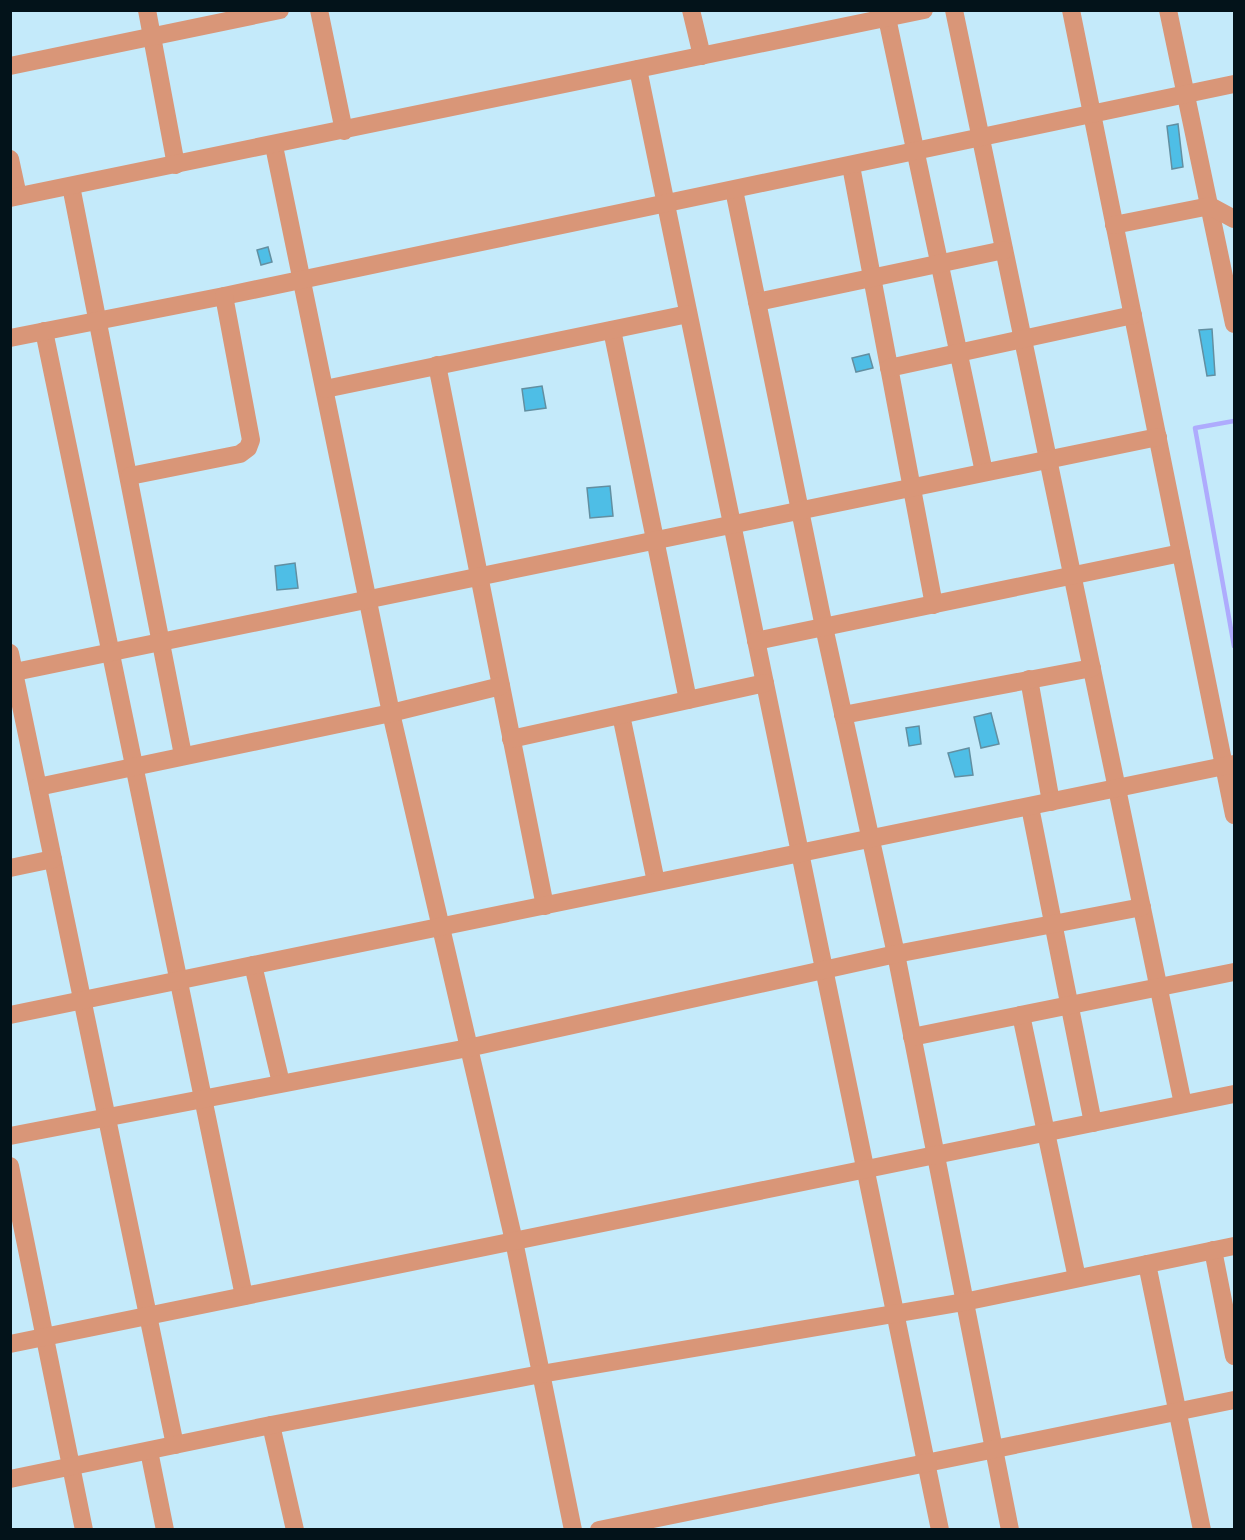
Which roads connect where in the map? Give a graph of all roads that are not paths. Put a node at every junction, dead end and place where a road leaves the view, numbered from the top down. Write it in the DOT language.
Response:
graph roads {
  1 [pos="147,10"];
  2 [pos="280,10"];
  3 [pos="319,10"];
  4 [pos="692,10"];
  5 [pos="924,10"];
  6 [pos="954,10"];
  7 [pos="1071,10"];
  8 [pos="1168,10"];
  9 [pos="241,14"];
  10 [pos="887,18"];
  11 [pos="152,37"];
  12 [pos="702,56"];
  13 [pos="10,66"];
  14 [pos="638,69"];
  15 [pos="1234,84"];
  16 [pos="1187,93"];
  17 [pos="1092,114"];
  18 [pos="344,131"];
  19 [pos="981,139"];
  20 [pos="274,146"];
  21 [pos="916,152"];
  22 [pos="10,159"];
  23 [pos="176,165"];
  24 [pos="850,166"];
  25 [pos="71,186"];
  26 [pos="734,190"];
  27 [pos="14,197"];
  28 [pos="665,204"];
  29 [pos="1210,206"];
  30 [pos="1234,219"];
  31 [pos="1114,225"];
  32 [pos="1004,250"];
  33 [pos="941,263"];
  34 [pos="871,277"];
  35 [pos="302,278"];
  36 [pos="224,296"];
  37 [pos="757,302"];
  38 [pos="688,314"];
  39 [pos="1133,315"];
  40 [pos="99,319"];
  41 [pos="1234,324"];
  42 [pos="612,330"];
  43 [pos="44,331"];
  44 [pos="10,338"];
  45 [pos="1023,339"];
  46 [pos="959,353"];
  47 [pos="437,365"];
  48 [pos="889,368"];
  49 [pos="325,388"];
  50 [pos="1158,437"];
  51 [pos="1048,459"];
  52 [pos="984,472"];
  53 [pos="130,476"];
  54 [pos="912,487"];
  55 [pos="799,509"];
  56 [pos="732,524"];
  57 [pos="655,540"];
  58 [pos="1181,553"];
  59 [pos="479,576"];
  60 [pos="1073,577"];
  61 [pos="369,599"];
  62 [pos="934,605"];
  63 [pos="824,627"];
  64 [pos="756,641"];
  65 [pos="160,642"];
  66 [pos="111,652"];
  67 [pos="10,653"];
  68 [pos="1092,668"];
  69 [pos="13,673"];
  70 [pos="1029,680"];
  71 [pos="765,683"];
  72 [pos="501,686"];
  73 [pos="688,700"];
  74 [pos="391,713"];
  75 [pos="621,715"];
  76 [pos="843,715"];
  77 [pos="512,739"];
  78 [pos="183,755"];
  79 [pos="135,765"];
  80 [pos="1229,765"];
  81 [pos="38,787"];
  82 [pos="1117,788"];
  83 [pos="1051,802"];
  84 [pos="1030,807"];
  85 [pos="1234,816"];
  86 [pos="870,838"];
  87 [pos="800,853"];
  88 [pos="53,859"];
  89 [pos="10,868"];
  90 [pos="657,882"];
  91 [pos="545,906"];
  92 [pos="1142,907"];
  93 [pos="1054,924"];
  94 [pos="441,927"];
  95 [pos="896,954"];
  96 [pos="253,965"];
  97 [pos="825,971"];
  98 [pos="1234,972"];
  99 [pos="177,981"];
  100 [pos="1160,988"];
  101 [pos="82,1000"];
  102 [pos="1069,1005"];
  103 [pos="10,1015"];
  104 [pos="1021,1015"];
  105 [pos="912,1037"];
  106 [pos="468,1048"];
  107 [pos="281,1083"];
  108 [pos="1234,1094"];
  109 [pos="202,1098"];
  110 [pos="1183,1104"];
  111 [pos="106,1117"];
  112 [pos="1093,1122"];
  113 [pos="1045,1132"];
  114 [pos="10,1136"];
  115 [pos="936,1155"];
  116 [pos="10,1166"];
  117 [pos="866,1168"];
  118 [pos="514,1241"];
  119 [pos="1234,1246"];
  120 [pos="1213,1250"];
  121 [pos="1147,1264"];
  122 [pos="1077,1278"];
  123 [pos="244,1296"];
  124 [pos="964,1302"];
  125 [pos="896,1313"];
  126 [pos="148,1316"];
  127 [pos="47,1337"];
  128 [pos="10,1344"];
  129 [pos="1234,1356"];
  130 [pos="541,1374"];
  131 [pos="1234,1400"];
  132 [pos="1178,1411"];
  133 [pos="271,1425"];
  134 [pos="175,1445"];
  135 [pos="994,1449"];
  136 [pos="149,1451"];
  137 [pos="926,1463"];
  138 [pos="72,1467"];
  139 [pos="10,1479"];
  140 [pos="665,1523"];
  141 [pos="1200,1529"];
  142 [pos="84,1530"];
  143 [pos="165,1530"];
  144 [pos="295,1530"];
  145 [pos="573,1530"];
  146 [pos="599,1530"];
  147 [pos="940,1530"];
  148 [pos="1010,1530"];
  1 -- 11 [label="street"];
  2 -- 9 [label="street"];
  3 -- 18 [label="street"];
  4 -- 12 [label="street"];
  5 -- 10 [label="street"];
  6 -- 19 [label="street"];
  7 -- 17 [label="street"];
  8 -- 16 [label="street"];
  9 -- 11 [label="street"];
  10 -- 12 [label="street"];
  10 -- 21 [label="street"];
  11 -- 13 [label="street"];
  11 -- 23 [label="street"];
  12 -- 14 [label="street"];
  14 -- 18 [label="street"];
  14 -- 28 [label="street"];
  15 -- 16 [label="street"];
  16 -- 17 [label="street"];
  16 -- 29 [label="street"];
  17 -- 19 [label="street"];
  17 -- 31 [label="street"];
  18 -- 20 [label="street"];
  19 -- 21 [label="street"];
  19 -- 32 [label="street"];
  20 -- 23 [label="street"];
  20 -- 35 [label="street"];
  21 -- 24 [label="street"];
  21 -- 33 [label="street"];
  22 -- 27 [label="street"];
  23 -- 25 [label="street"];
  24 -- 26 [label="street"];
  24 -- 34 [label="street"];
  25 -- 27 [label="street"];
  25 -- 40 [label="street"];
  26 -- 28 [label="street"];
  26 -- 37 [label="street"];
  28 -- 35 [label="street"];
  28 -- 38 [label="street"];
  29 -- 30 [label="street"];
  29 -- 31 [label="street"];
  29 -- 41 [label="street"];
  31 -- 39 [label="street"];
  32 -- 33 [label="street"];
  32 -- 45 [label="street"];
  33 -- 34 [label="street"];
  33 -- 46 [label="street"];
  34 -- 37 [label="street"];
  34 -- 48 [label="street"];
  35 -- 36 [label="street"];
  35 -- 49 [label="street"];
  36 -- 40 [label="street"];
  36 -- 53 [label="street"];
  37 -- 55 [label="street"];
  38 -- 42 [label="street"];
  38 -- 56 [label="street"];
  39 -- 45 [label="street"];
  39 -- 50 [label="street"];
  40 -- 43 [label="street"];
  40 -- 53 [label="street"];
  42 -- 47 [label="street"];
  42 -- 57 [label="street"];
  43 -- 44 [label="street"];
  43 -- 66 [label="street"];
  45 -- 46 [label="street"];
  45 -- 51 [label="street"];
  46 -- 48 [label="street"];
  46 -- 52 [label="street"];
  47 -- 49 [label="street"];
  47 -- 59 [label="street"];
  48 -- 54 [label="street"];
  49 -- 61 [label="street"];
  50 -- 51 [label="street"];
  50 -- 58 [label="street"];
  51 -- 52 [label="street"];
  51 -- 60 [label="street"];
  52 -- 54 [label="street"];
  53 -- 65 [label="street"];
  54 -- 55 [label="street"];
  54 -- 62 [label="street"];
  55 -- 56 [label="street"];
  55 -- 63 [label="street"];
  56 -- 57 [label="street"];
  56 -- 64 [label="street"];
  57 -- 59 [label="street"];
  57 -- 73 [label="street"];
  58 -- 60 [label="street"];
  58 -- 80 [label="street"];
  59 -- 61 [label="street"];
  59 -- 72 [label="street"];
  60 -- 62 [label="street"];
  60 -- 68 [label="street"];
  61 -- 65 [label="street"];
  61 -- 74 [label="street"];
  62 -- 63 [label="street"];
  63 -- 64 [label="street"];
  63 -- 76 [label="street"];
  64 -- 71 [label="street"];
  65 -- 66 [label="street"];
  65 -- 78 [label="street"];
  66 -- 69 [label="street"];
  66 -- 79 [label="street"];
  67 -- 69 [label="street"];
  68 -- 70 [label="street"];
  68 -- 82 [label="street"];
  69 -- 81 [label="street"];
  70 -- 76 [label="street"];
  70 -- 83 [label="street"];
  71 -- 73 [label="street"];
  71 -- 87 [label="street"];
  72 -- 74 [label="street"];
  72 -- 77 [label="street"];
  73 -- 75 [label="street"];
  74 -- 78 [label="street"];
  74 -- 94 [label="street"];
  75 -- 77 [label="street"];
  75 -- 90 [label="street"];
  76 -- 86 [label="street"];
  77 -- 91 [label="street"];
  78 -- 79 [label="street"];
  79 -- 81 [label="street"];
  79 -- 99 [label="street"];
  80 -- 82 [label="street"];
  80 -- 85 [label="street"];
  81 -- 88 [label="street"];
  82 -- 83 [label="street"];
  82 -- 92 [label="street"];
  83 -- 84 [label="street"];
  84 -- 86 [label="street"];
  84 -- 93 [label="street"];
  86 -- 87 [label="street"];
  86 -- 95 [label="street"];
  87 -- 90 [label="street"];
  87 -- 97 [label="street"];
  88 -- 89 [label="street"];
  88 -- 101 [label="street"];
  90 -- 91 [label="street"];
  91 -- 94 [label="street"];
  92 -- 93 [label="street"];
  92 -- 100 [label="street"];
  93 -- 95 [label="street"];
  93 -- 102 [label="street"];
  94 -- 96 [label="street"];
  94 -- 106 [label="street"];
  95 -- 97 [label="street"];
  95 -- 105 [label="street"];
  96 -- 99 [label="street"];
  96 -- 107 [label="street"];
  97 -- 106 [label="street"];
  97 -- 117 [label="street"];
  98 -- 100 [label="street"];
  99 -- 101 [label="street"];
  99 -- 109 [label="street"];
  100 -- 102 [label="street"];
  100 -- 110 [label="street"];
  101 -- 103 [label="street"];
  101 -- 111 [label="street"];
  102 -- 104 [label="street"];
  102 -- 112 [label="street"];
  104 -- 105 [label="street"];
  104 -- 113 [label="street"];
  105 -- 115 [label="street"];
  106 -- 107 [label="street"];
  106 -- 118 [label="street"];
  107 -- 109 [label="street"];
  108 -- 110 [label="street"];
  109 -- 111 [label="street"];
  109 -- 123 [label="street"];
  110 -- 112 [label="street"];
  111 -- 114 [label="street"];
  111 -- 126 [label="street"];
  112 -- 113 [label="street"];
  113 -- 115 [label="street"];
  113 -- 122 [label="street"];
  115 -- 117 [label="street"];
  115 -- 124 [label="street"];
  116 -- 127 [label="street"];
  117 -- 118 [label="street"];
  117 -- 125 [label="street"];
  118 -- 123 [label="street"];
  118 -- 130 [label="street"];
  119 -- 120 [label="street"];
  120 -- 121 [label="street"];
  120 -- 129 [label="street"];
  121 -- 122 [label="street"];
  121 -- 132 [label="street"];
  122 -- 124 [label="street"];
  123 -- 126 [label="street"];
  124 -- 125 [label="street"];
  124 -- 135 [label="street"];
  125 -- 130 [label="street"];
  125 -- 137 [label="street"];
  126 -- 127 [label="street"];
  126 -- 134 [label="street"];
  127 -- 128 [label="street"];
  127 -- 138 [label="street"];
  130 -- 133 [label="street"];
  130 -- 145 [label="street"];
  131 -- 132 [label="street"];
  132 -- 135 [label="street"];
  132 -- 141 [label="street"];
  133 -- 134 [label="street"];
  133 -- 144 [label="street"];
  134 -- 136 [label="street"];
  135 -- 137 [label="street"];
  135 -- 148 [label="street"];
  136 -- 138 [label="street"];
  136 -- 143 [label="street"];
  137 -- 140 [label="street"];
  137 -- 147 [label="street"];
  138 -- 139 [label="street"];
  138 -- 142 [label="street"];
  140 -- 146 [label="street"];
}
